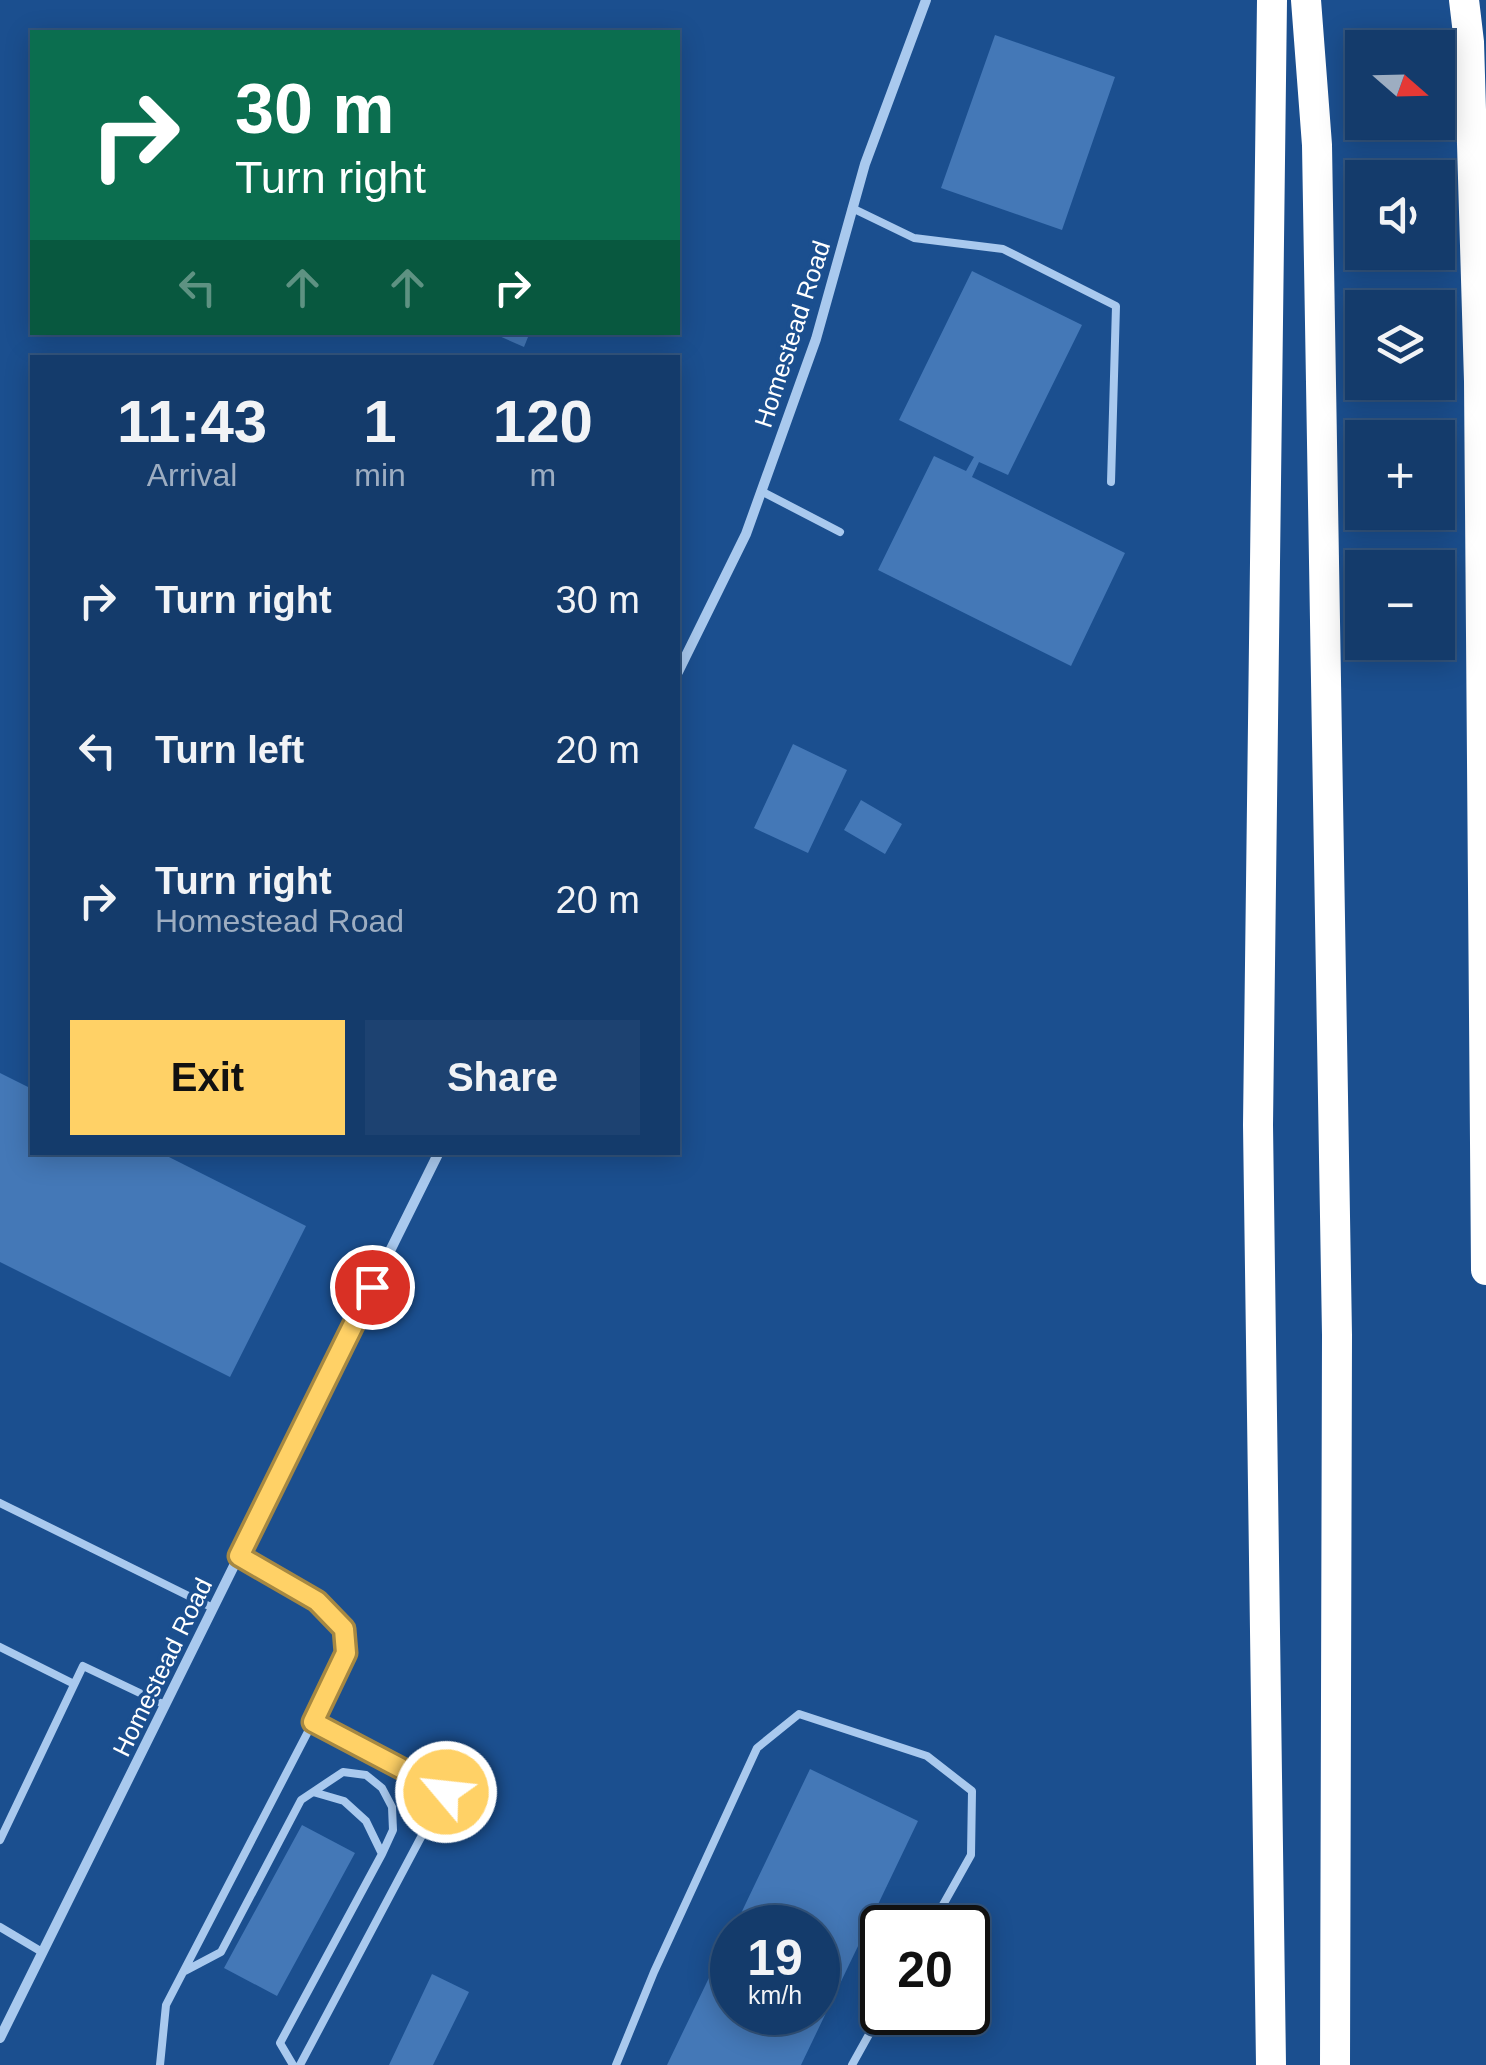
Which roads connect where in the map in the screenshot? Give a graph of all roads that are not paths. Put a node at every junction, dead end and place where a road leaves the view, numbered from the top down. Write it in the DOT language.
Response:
graph roads {
  1 [pos="926,0"];
  2 [pos="1272,0"];
  3 [pos="1306,0"];
  4 [pos="1464,0"];
  5 [pos="852,208"];
  6 [pos="1479,381"];
  7 [pos="1486,460"];
  8 [pos="1111,482"];
  9 [pos="760,491"];
  10 [pos="840,532"];
  11 [pos="680,668"];
  12 [pos="438,1155"];
  13 [pos="1486,1270"];
  14 [pos="0,1503"];
  15 [pos="239,1556"];
  16 [pos="213,1608"];
  17 [pos="0,1648"];
  18 [pos="74,1684"];
  19 [pos="165,1706"];
  20 [pos="313,1722"];
  21 [pos="313,1792"];
  22 [pos="0,1840"];
  23 [pos="382,1854"];
  24 [pos="943,1905"];
  25 [pos="0,1928"];
  26 [pos="42,1952"];
  27 [pos="183,1972"];
  28 [pos="869,2035"];
  29 [pos="0,2038"];
  30 [pos="160,2065"];
  31 [pos="296,2065"];
  32 [pos="616,2065"];
  33 [pos="852,2065"];
  34 [pos="1271,2065"];
  35 [pos="1335,2065"];
  1 -- 5 [label="street, Homestead Road"];
  2 -- 34 [label="highway"];
  3 -- 35 [label="highway"];
  4 -- 6 [label="highway"];
  5 -- 8 [label="lane"];
  5 -- 9 [label="street, Homestead Road"];
  6 -- 7 [label="highway"];
  6 -- 13 [label="highway"];
  9 -- 10 [label="lane"];
  9 -- 11 [label="street, Homestead Road"];
  12 -- 15 [label="street, Homestead Road"];
  14 -- 16 [label="lane"];
  15 -- 16 [label="street, Homestead Road"];
  15 -- 20 [label="lane"];
  16 -- 19 [label="street, Homestead Road"];
  17 -- 18 [label="lane"];
  18 -- 19 [label="lane"];
  18 -- 22 [label="lane"];
  19 -- 26 [label="street, Homestead Road"];
  20 -- 27 [label="lane"];
  20 -- 31 [label="lane"];
  21 -- 23 [label="lane"];
  21 -- 23 [label="lane"];
  21 -- 27 [label="lane"];
  23 -- 31 [label="lane"];
  24 -- 32 [label="lane"];
  25 -- 26 [label="lane"];
  26 -- 29 [label="street, Homestead Road"];
  27 -- 30 [label="lane"];
  28 -- 33 [label="lane"];
}
